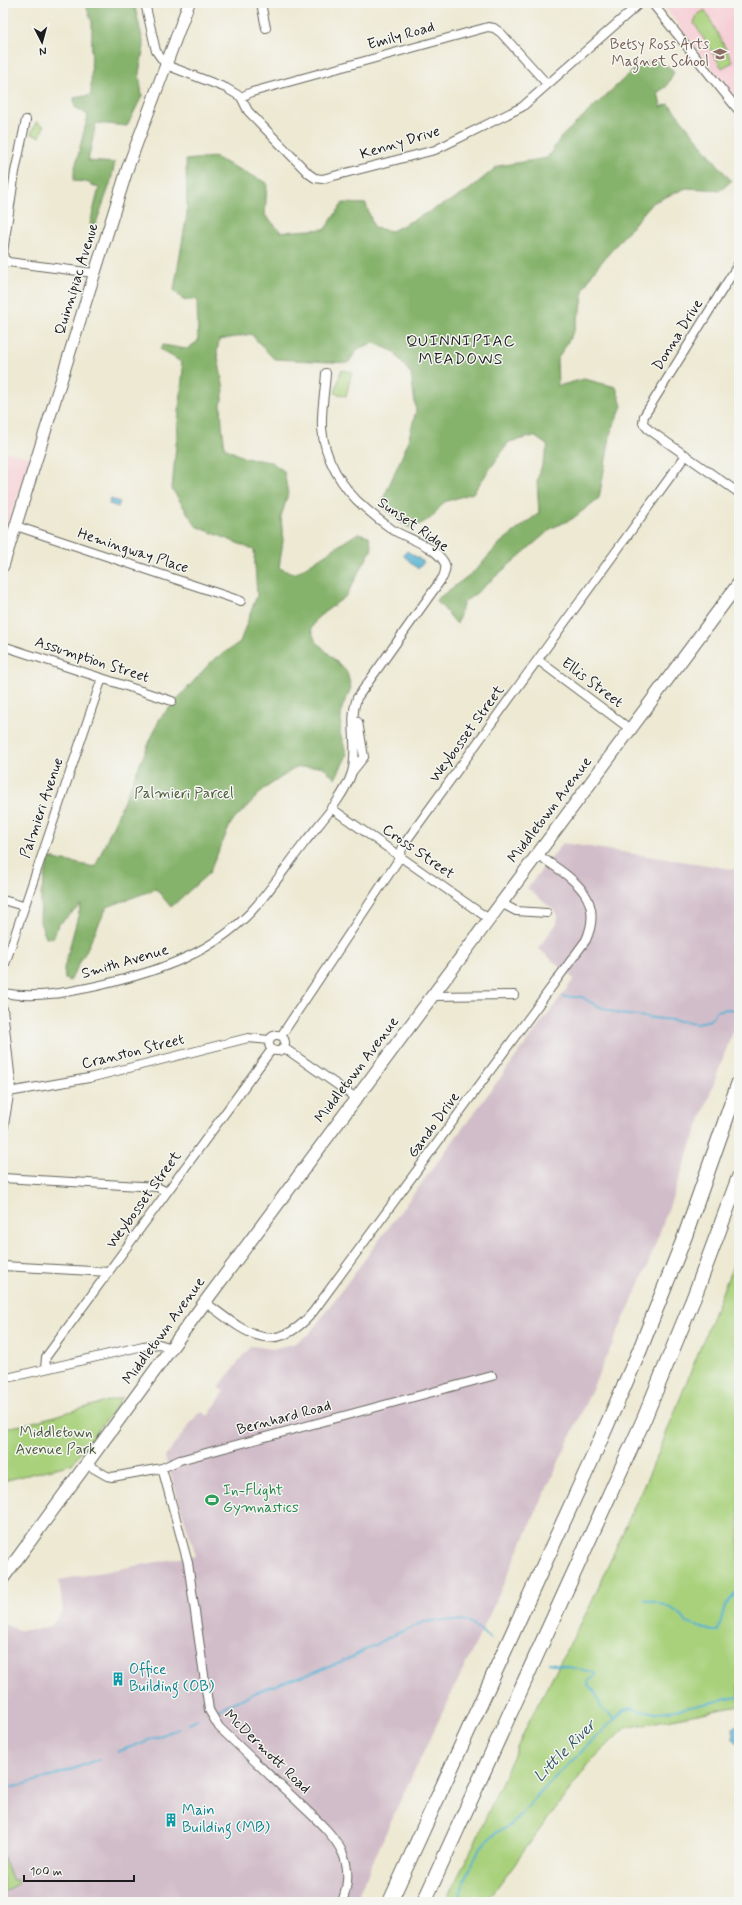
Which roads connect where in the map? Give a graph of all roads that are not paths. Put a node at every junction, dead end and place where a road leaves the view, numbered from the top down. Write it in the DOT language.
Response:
graph roads {
  1 [pos="145,3"];
  2 [pos="189,3"];
  3 [pos="261,3"];
  4 [pos="640,3"];
  5 [pos="652,3"];
  6 [pos="266,28"];
  7 [pos="166,65"];
  8 [pos="547,84"];
  9 [pos="241,97"];
  10 [pos="739,111"];
  11 [pos="26,120"];
  12 [pos="739,263"];
  13 [pos="94,273"];
  14 [pos="326,373"];
  15 [pos="686,456"];
  16 [pos="739,493"];
  17 [pos="16,526"];
  18 [pos="3,566"];
  19 [pos="739,583"];
  20 [pos="241,601"];
  21 [pos="3,646"];
  22 [pos="538,660"];
  23 [pos="102,678"];
  24 [pos="172,701"];
  25 [pos="630,729"];
  26 [pos="331,808"];
  27 [pos="537,854"];
  28 [pos="400,856"];
  29 [pos="3,900"];
  30 [pos="500,903"];
  31 [pos="23,906"];
  32 [pos="548,913"];
  33 [pos="489,919"];
  34 [pos="3,970"];
  35 [pos="3,993"];
  36 [pos="514,995"];
  37 [pos="432,996"];
  38 [pos="3,1009"];
  39 [pos="282,1036"];
  40 [pos="269,1040"];
  41 [pos="283,1047"];
  42 [pos="272,1049"];
  43 [pos="739,1082"];
  44 [pos="6,1093"];
  45 [pos="356,1098"];
  46 [pos="3,1131"];
  47 [pos="3,1178"];
  48 [pos="739,1178"];
  49 [pos="168,1192"];
  50 [pos="3,1266"];
  51 [pos="109,1272"];
  52 [pos="205,1302"];
  53 [pos="172,1348"];
  54 [pos="45,1369"];
  55 [pos="492,1376"];
  56 [pos="3,1379"];
  57 [pos="86,1464"];
  58 [pos="162,1468"];
  59 [pos="3,1578"];
  60 [pos="342,1902"];
  61 [pos="390,1902"];
  62 [pos="424,1902"];
  1 -- 7 [label="street"];
  2 -- 7 [label="main road, Quinnipiac Avenue"];
  3 -- 6 [label="street"];
  4 -- 8 [label="street, Kenny Drive"];
  5 -- 10 [label="street"];
  7 -- 9 [label="street, Kenny Drive"];
  7 -- 13 [label="main road, Quinnipiac Avenue"];
  8 -- 9 [label="street, Emily Road"];
  8 -- 9 [label="street, Kenny Drive"];
  11 -- 13 [label="street"];
  12 -- 15 [label="street, Donna Drive"];
  13 -- 17 [label="main road, Quinnipiac Avenue"];
  14 -- 26 [label="street, Sunset Ridge"];
  15 -- 16 [label="street"];
  15 -- 22 [label="street, Weybosset Street"];
  17 -- 18 [label="main road, Quinnipiac Avenue"];
  17 -- 20 [label="street, Hemingway Place"];
  19 -- 25 [label="main road, Middletown Avenue"];
  21 -- 23 [label="street, Assumption Street"];
  22 -- 25 [label="street, Ellis Street"];
  22 -- 28 [label="street, Weybosset Street"];
  23 -- 24 [label="street, Assumption Street"];
  23 -- 31 [label="street, Palmieri Avenue"];
  25 -- 27 [label="main road, Middletown Avenue"];
  26 -- 28 [label="street, Cross Street"];
  26 -- 35 [label="street, Smith Avenue"];
  27 -- 30 [label="main road, Middletown Avenue"];
  27 -- 52 [label="street, Gando Drive"];
  28 -- 33 [label="street, Cross Street"];
  28 -- 39 [label="street, Weybosset Street"];
  29 -- 31 [label="street"];
  30 -- 32 [label="street"];
  30 -- 33 [label="main road, Middletown Avenue"];
  31 -- 34 [label="street, Palmieri Avenue"];
  33 -- 37 [label="main road, Middletown Avenue"];
  36 -- 37 [label="street"];
  37 -- 45 [label="main road, Middletown Avenue"];
  38 -- 44 [label="street"];
  39 -- 40 [label="street"];
  39 -- 41 [label="street"];
  40 -- 42 [label="street"];
  40 -- 44 [label="street, Cranston Street"];
  41 -- 42 [label="street"];
  41 -- 45 [label="street"];
  42 -- 49 [label="street, Weybosset Street"];
  43 -- 61 [label="highway"];
  44 -- 46 [label="street"];
  45 -- 52 [label="main road, Middletown Avenue"];
  47 -- 49 [label="street"];
  48 -- 62 [label="highway"];
  49 -- 51 [label="street, Weybosset Street"];
  50 -- 51 [label="street"];
  51 -- 54 [label="street, Weybosset Street"];
  52 -- 53 [label="main road, Middletown Avenue"];
  53 -- 54 [label="street"];
  53 -- 57 [label="main road, Middletown Avenue"];
  54 -- 56 [label="street"];
  55 -- 58 [label="street, Bernhard Road"];
  57 -- 58 [label="street, Bernhard Road"];
  57 -- 59 [label="main road, Middletown Avenue"];
  58 -- 60 [label="street, McDermott Road"];
}
